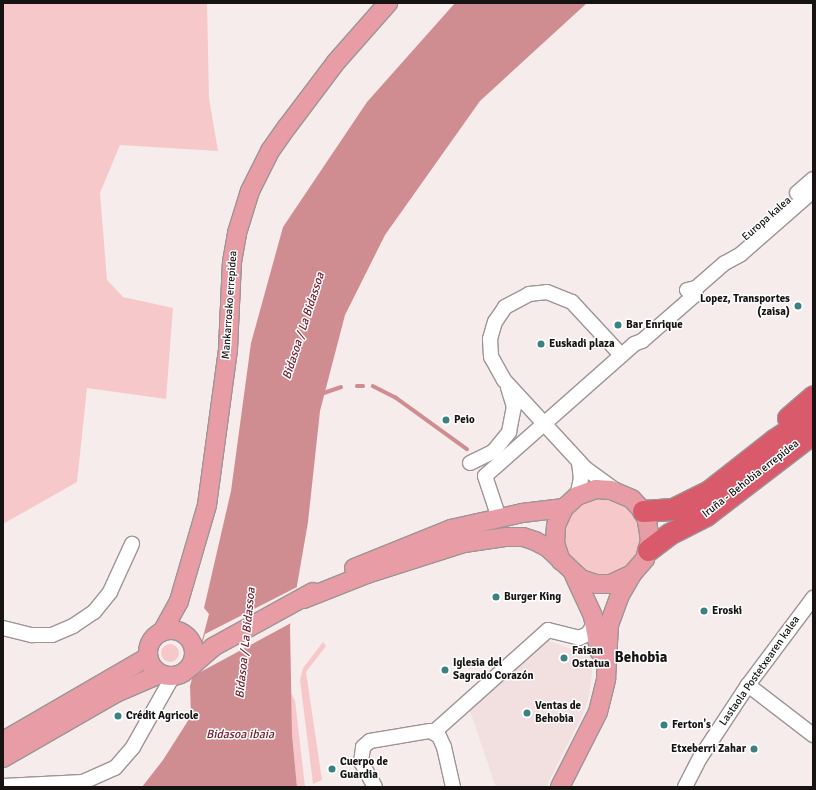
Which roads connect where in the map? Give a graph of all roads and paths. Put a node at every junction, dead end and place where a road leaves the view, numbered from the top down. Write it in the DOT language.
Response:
graph roads {
  1 [pos="388,3"];
  2 [pos="813,179"];
  3 [pos="813,191"];
  4 [pos="725,263"];
  5 [pos="621,355"];
  6 [pos="506,383"];
  7 [pos="813,396"];
  8 [pos="813,414"];
  9 [pos="544,424"];
  10 [pos="813,433"];
  11 [pos="579,462"];
  12 [pos="485,476"];
  13 [pos="618,491"];
  14 [pos="577,496"];
  15 [pos="688,503"];
  16 [pos="564,508"];
  17 [pos="643,511"];
  18 [pos="499,518"];
  19 [pos="132,544"];
  20 [pos="648,550"];
  21 [pos="561,561"];
  22 [pos="632,574"];
  23 [pos="574,575"];
  24 [pos="813,598"];
  25 [pos="303,599"];
  26 [pos="179,602"];
  27 [pos="595,622"];
  28 [pos="3,628"];
  29 [pos="162,632"];
  30 [pos="186,636"];
  31 [pos="212,648"];
  32 [pos="148,657"];
  33 [pos="174,673"];
  34 [pos="748,685"];
  35 [pos="434,732"];
  36 [pos="813,735"];
  37 [pos="3,741"];
  38 [pos="3,758"];
  39 [pos="7,787"];
  40 [pos="375,787"];
  41 [pos="453,787"];
  42 [pos="552,787"];
  43 [pos="560,787"];
  44 [pos="685,787"];
  1 -- 26 [label="main road, Mankarroako errepidea"];
  2 -- 4 [label="street, Europa kalea"];
  3 -- 4 [label="street, Europa kalea"];
  4 -- 5 [label="street, Europa kalea"];
  5 -- 6 [label="street"];
  5 -- 9 [label="street, Europa kalea"];
  6 -- 9 [label="street"];
  6 -- 12 [label="street"];
  7 -- 15 [label="highway, Iruña - Behobia errepidea"];
  8 -- 15 [label="highway, Iruña - Behobia errepidea"];
  9 -- 11 [label="street"];
  9 -- 12 [label="street, Europa kalea"];
  10 -- 20 [label="highway, Iruña - Behobia errepidea"];
  11 -- 13 [label="street"];
  11 -- 14 [label="street"];
  12 -- 18 [label="street"];
  13 -- 14 [label="main road"];
  13 -- 17 [label="main road"];
  14 -- 16 [label="main road"];
  15 -- 17 [label="highway, Iruña - Behobia errepidea"];
  16 -- 18 [label="main road"];
  16 -- 21 [label="main road"];
  17 -- 20 [label="main road"];
  18 -- 25 [label="main road"];
  19 -- 28 [label="street"];
  20 -- 22 [label="main road"];
  21 -- 23 [label="main road"];
  21 -- 25 [label="main road"];
  22 -- 23 [label="main road"];
  22 -- 43 [label="main road"];
  23 -- 27 [label="main road"];
  24 -- 34 [label="street, Lastaola Postetxearen kalea"];
  25 -- 31 [label="main road"];
  26 -- 29 [label="main road, Mankarroako errepidea"];
  26 -- 30 [label="main road, Mankarroako errepidea"];
  27 -- 35 [label="street"];
  27 -- 42 [label="main road"];
  29 -- 30 [label="main road"];
  29 -- 32 [label="main road"];
  30 -- 31 [label="main road"];
  30 -- 33 [label="main road"];
  31 -- 33 [label="main road"];
  32 -- 33 [label="main road"];
  32 -- 37 [label="main road"];
  33 -- 38 [label="main road"];
  33 -- 39 [label="street"];
  34 -- 36 [label="street"];
  34 -- 44 [label="street, Lastaola Postetxearen kalea"];
  35 -- 40 [label="street"];
  35 -- 41 [label="street"];
}
